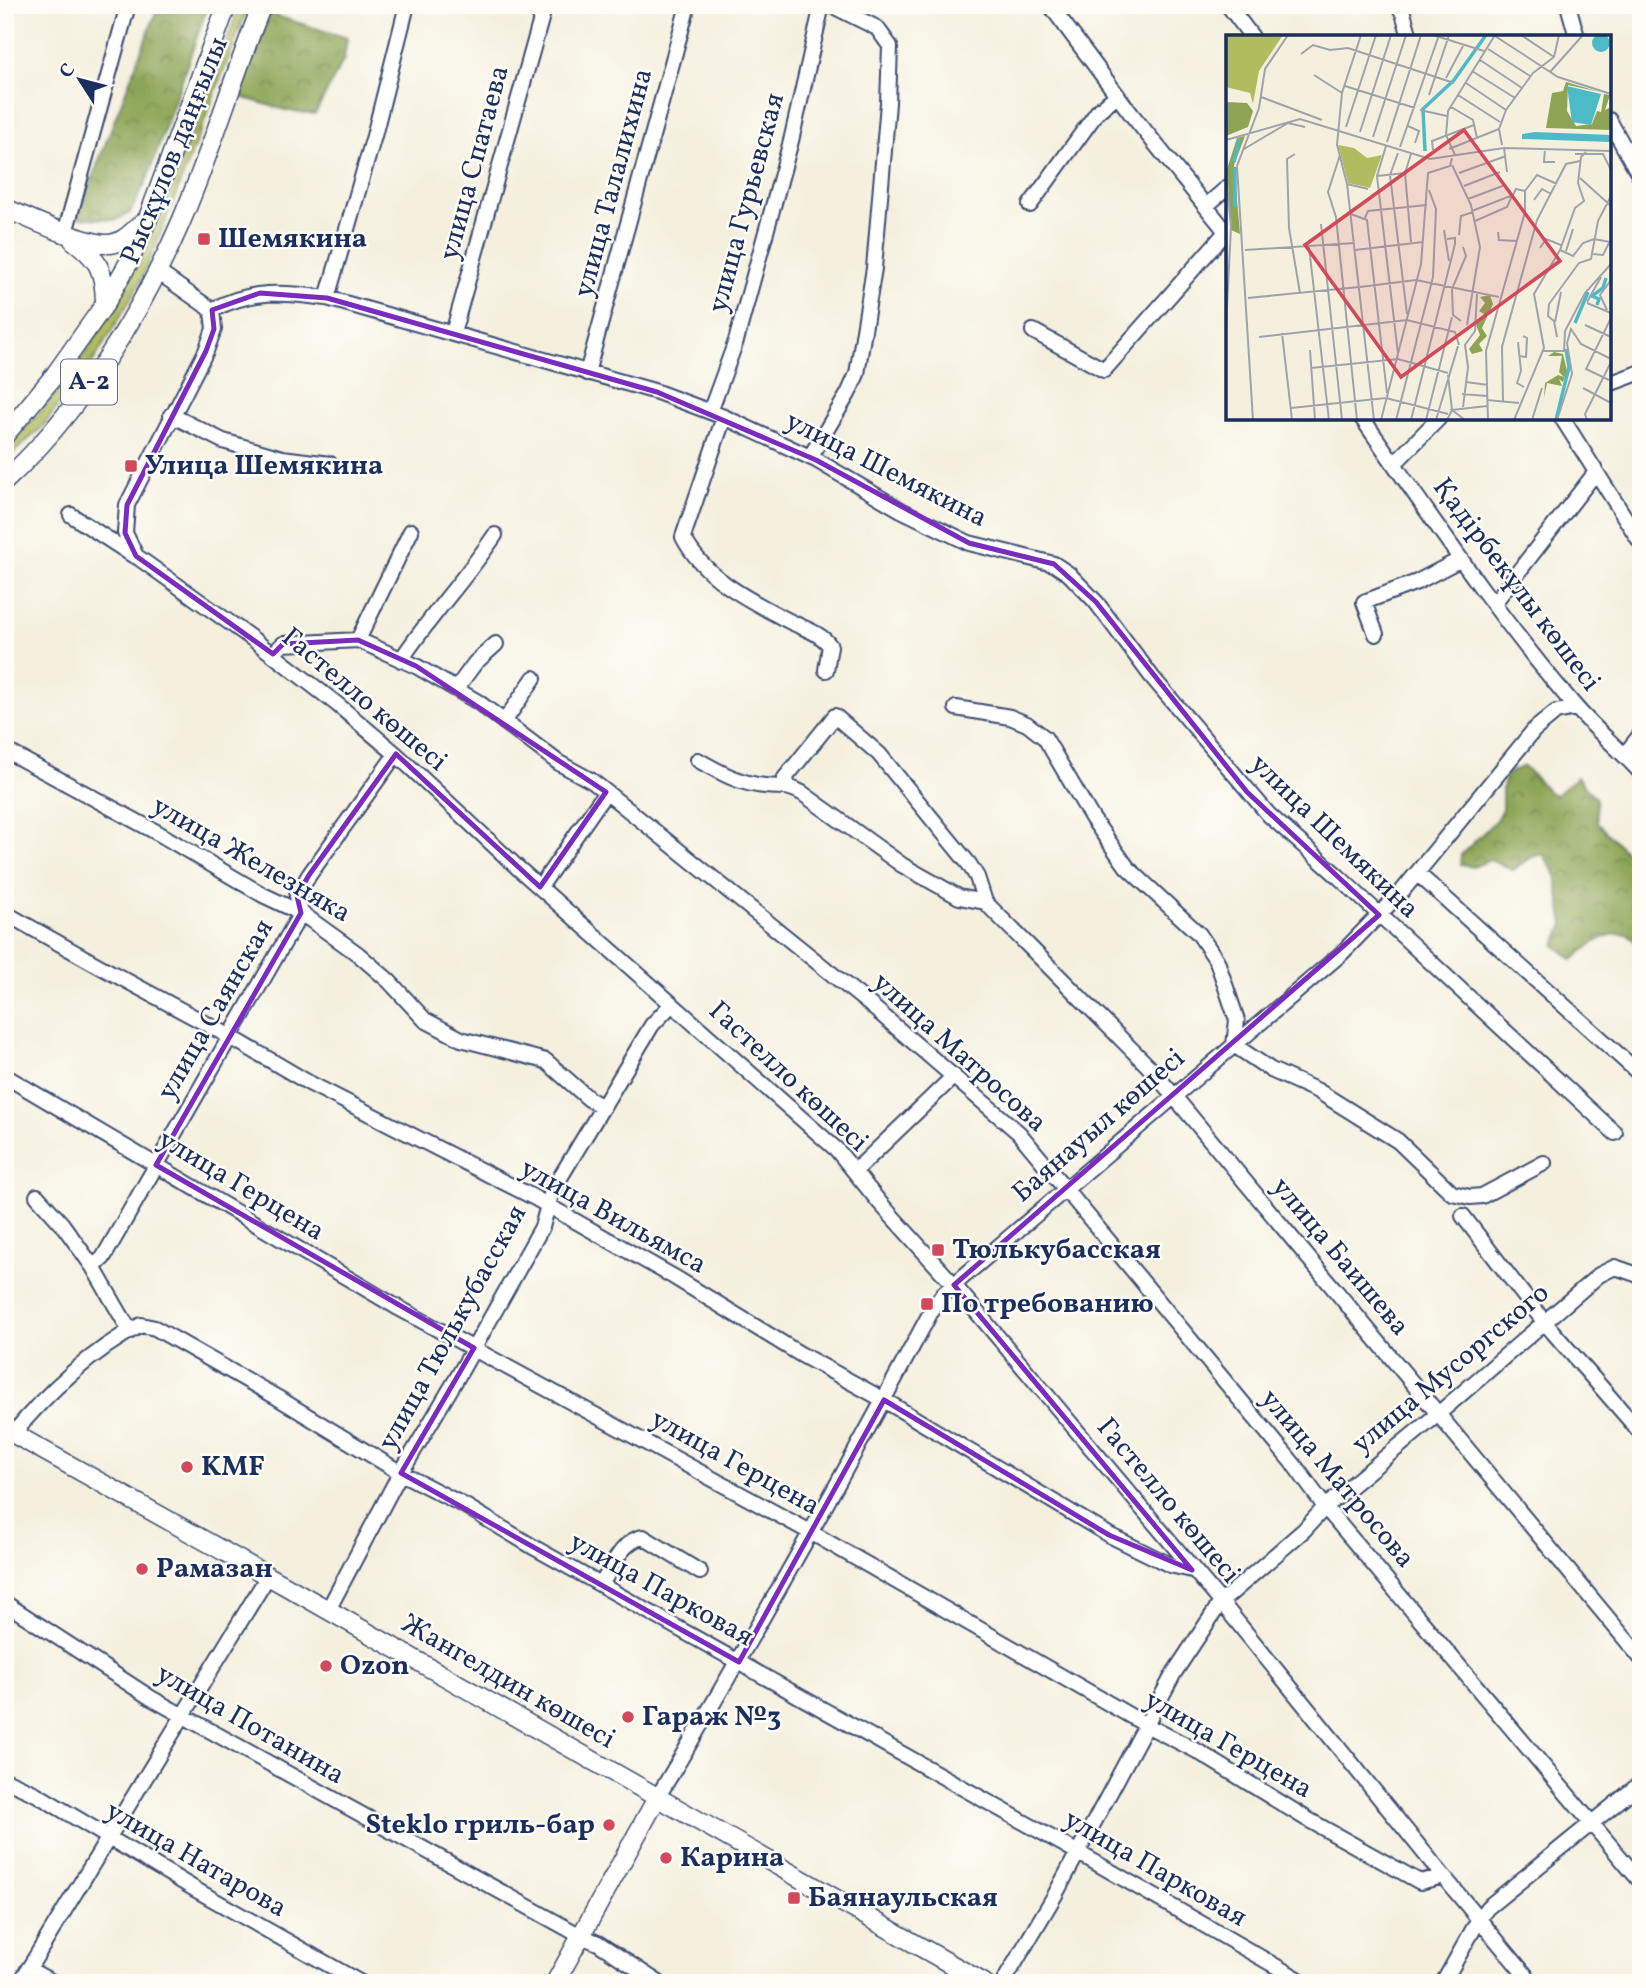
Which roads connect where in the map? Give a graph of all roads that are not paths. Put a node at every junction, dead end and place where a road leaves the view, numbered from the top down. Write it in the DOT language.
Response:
graph roads {
  1 [pos="128,5"];
  2 [pos="227,5"];
  3 [pos="262,5"];
  4 [pos="407,5"];
  5 [pos="545,5"];
  6 [pos="688,5"];
  7 [pos="822,5"];
  8 [pos="831,5"];
  9 [pos="1050,5"];
  10 [pos="1228,5"];
  11 [pos="1398,5"];
  12 [pos="1568,5"];
  13 [pos="1250,35"];
  14 [pos="1409,35"];
  15 [pos="1576,35"];
  16 [pos="1117,95"];
  17 [pos="1611,124"];
  18 [pos="1641,178"];
  19 [pos="1226,189"];
  20 [pos="1030,205"];
  21 [pos="1206,206"];
  22 [pos="5,208"];
  23 [pos="148,218"];
  24 [pos="1226,232"];
  25 [pos="65,233"];
  26 [pos="1226,234"];
  27 [pos="158,272"];
  28 [pos="327,298"];
  29 [pos="105,304"];
  30 [pos="212,310"];
  31 [pos="1033,331"];
  32 [pos="453,333"];
  33 [pos="1641,372"];
  34 [pos="587,373"];
  35 [pos="1611,383"];
  36 [pos="717,414"];
  37 [pos="172,415"];
  38 [pos="1363,420"];
  39 [pos="1437,420"];
  40 [pos="1563,420"];
  41 [pos="5,435"];
  42 [pos="810,457"];
  43 [pos="330,464"];
  44 [pos="1394,464"];
  45 [pos="1596,472"];
  46 [pos="5,481"];
  47 [pos="71,515"];
  48 [pos="411,531"];
  49 [pos="495,535"];
  50 [pos="1641,543"];
  51 [pos="136,556"];
  52 [pos="1461,559"];
  53 [pos="1494,603"];
  54 [pos="1376,634"];
  55 [pos="358,640"];
  56 [pos="496,644"];
  57 [pos="273,654"];
  58 [pos="401,660"];
  59 [pos="826,670"];
  60 [pos="534,678"];
  61 [pos="456,689"];
  62 [pos="956,708"];
  63 [pos="1576,708"];
  64 [pos="504,722"];
  65 [pos="1641,734"];
  66 [pos="5,750"];
  67 [pos="396,754"];
  68 [pos="1625,754"];
  69 [pos="698,760"];
  70 [pos="1641,774"];
  71 [pos="788,785"];
  72 [pos="606,792"];
  73 [pos="1417,873"];
  74 [pos="540,887"];
  75 [pos="985,902"];
  76 [pos="5,913"];
  77 [pos="301,913"];
  78 [pos="1379,915"];
  79 [pos="672,1004"];
  80 [pos="229,1035"];
  81 [pos="1234,1045"];
  82 [pos="1641,1075"];
  83 [pos="5,1076"];
  84 [pos="954,1076"];
  85 [pos="1175,1096"];
  86 [pos="603,1107"];
  87 [pos="1615,1133"];
  88 [pos="1544,1163"];
  89 [pos="156,1165"];
  90 [pos="855,1171"];
  91 [pos="1066,1190"];
  92 [pos="37,1196"];
  93 [pos="548,1205"];
  94 [pos="1463,1216"];
  95 [pos="93,1267"];
  96 [pos="1641,1276"];
  97 [pos="954,1285"];
  98 [pos="1545,1323"];
  99 [pos="130,1331"];
  100 [pos="474,1348"];
  101 [pos="884,1400"];
  102 [pos="1438,1414"];
  103 [pos="9,1432"];
  104 [pos="1641,1433"];
  105 [pos="401,1473"];
  106 [pos="1325,1507"];
  107 [pos="812,1533"];
  108 [pos="1192,1570"];
  109 [pos="700,1572"];
  110 [pos="268,1576"];
  111 [pos="601,1585"];
  112 [pos="1221,1602"];
  113 [pos="5,1603"];
  114 [pos="328,1610"];
  115 [pos="1641,1658"];
  116 [pos="739,1662"];
  117 [pos="183,1716"];
  118 [pos="1148,1726"];
  119 [pos="5,1780"];
  120 [pos="1641,1783"];
  121 [pos="657,1798"];
  122 [pos="1590,1823"];
  123 [pos="109,1838"];
  124 [pos="1077,1852"];
  125 [pos="1443,1876"];
  126 [pos="1641,1882"];
  127 [pos="1479,1919"];
  128 [pos="581,1936"];
  129 [pos="29,1969"];
  130 [pos="20,1983"];
  131 [pos="54,1983"];
  132 [pos="361,1983"];
  133 [pos="555,1983"];
  134 [pos="659,1983"];
  135 [pos="984,1983"];
  136 [pos="1003,1983"];
  137 [pos="1305,1983"];
  138 [pos="1443,1983"];
  139 [pos="1532,1983"];
  1 -- 25 [label="street"];
  2 -- 23 [label="main road, Рысқұлов даңғылы / A-2"];
  3 -- 27 [label="main road, Рысқұлов даңғылы"];
  4 -- 28 [label="street"];
  5 -- 32 [label="street, улица Спатаева"];
  6 -- 34 [label="street, улица Талалихина"];
  7 -- 36 [label="street, улица Гурьевская"];
  8 -- 42 [label="street"];
  9 -- 16 [label="street"];
  10 -- 13 [label="street"];
  11 -- 14 [label="street"];
  12 -- 15 [label="street"];
  16 -- 20 [label="street"];
  16 -- 21 [label="street"];
  17 -- 18 [label="street"];
  19 -- 21 [label="street"];
  21 -- 24 [label="street"];
  22 -- 25 [label="main road"];
  23 -- 25 [label="main road"];
  23 -- 29 [label="main road, Рысқұлов даңғылы / A-2"];
  25 -- 29 [label="main road"];
  26 -- 31 [label="street"];
  27 -- 30 [label="street"];
  27 -- 46 [label="main road, Рысқұлов даңғылы / A-2"];
  28 -- 30 [label="street, улица Шемякина"];
  28 -- 32 [label="street, улица Шемякина"];
  29 -- 41 [label="main road, Рысқұлов даңғылы / A-2"];
  30 -- 37 [label="street"];
  32 -- 34 [label="street, улица Шемякина"];
  33 -- 35 [label="street"];
  34 -- 36 [label="street, улица Шемякина"];
  36 -- 42 [label="street, улица Шемякина"];
  36 -- 59 [label="street, улица Гурьевская"];
  37 -- 43 [label="street"];
  37 -- 51 [label="street"];
  38 -- 44 [label="street, Қадірбекұлы көшесі"];
  39 -- 44 [label="street"];
  40 -- 45 [label="street"];
  42 -- 78 [label="street, улица Шемякина"];
  44 -- 52 [label="street, Қадірбекұлы көшесі"];
  45 -- 50 [label="street"];
  45 -- 53 [label="street"];
  47 -- 51 [label="street, Гастелло көшесі"];
  48 -- 55 [label="street"];
  49 -- 58 [label="street"];
  51 -- 57 [label="street, Гастелло көшесі"];
  52 -- 53 [label="street, Қадірбекұлы көшесі"];
  52 -- 54 [label="street"];
  53 -- 63 [label="street, Қадірбекұлы көшесі"];
  55 -- 57 [label="street, улица Матросова"];
  55 -- 58 [label="street, улица Матросова"];
  56 -- 61 [label="street"];
  57 -- 67 [label="street, Гастелло көшесі"];
  58 -- 61 [label="street, улица Матросова"];
  60 -- 64 [label="street"];
  61 -- 64 [label="street, улица Матросова"];
  62 -- 81 [label="street"];
  63 -- 68 [label="street, Қадірбекұлы көшесі"];
  63 -- 73 [label="street, Баянауыл көшесі"];
  64 -- 72 [label="street, улица Матросова"];
  65 -- 68 [label="street"];
  66 -- 77 [label="street, улица Железняка"];
  67 -- 74 [label="street, Гастелло көшесі"];
  67 -- 77 [label="street, улица Саянская"];
  68 -- 70 [label="street, Қадірбекұлы көшесі"];
  69 -- 71 [label="street"];
  71 -- 75 [label="street, улица Баишева"];
  71 -- 75 [label="street, улица Баишева"];
  72 -- 74 [label="street"];
  72 -- 84 [label="street, улица Матросова"];
  73 -- 78 [label="street, Баянауыл көшесі"];
  73 -- 82 [label="street"];
  74 -- 79 [label="street, Гастелло көшесі"];
  75 -- 85 [label="street, улица Баишева"];
  76 -- 80 [label="street, улица Вильямса"];
  77 -- 80 [label="street, улица Саянская"];
  77 -- 86 [label="street, улица Железняка"];
  78 -- 81 [label="street, Баянауыл көшесі"];
  78 -- 87 [label="street, улица Шемякина"];
  79 -- 86 [label="street, улица Тюлькубасская"];
  79 -- 90 [label="street, Гастелло көшесі"];
  80 -- 89 [label="street, улица Саянская"];
  80 -- 93 [label="street, улица Вильямса"];
  81 -- 85 [label="street, Баянауыл көшесі"];
  81 -- 88 [label="street"];
  83 -- 89 [label="street, улица Герцена"];
  84 -- 90 [label="street"];
  84 -- 91 [label="street, улица Матросова"];
  85 -- 91 [label="street, Баянауыл көшесі"];
  85 -- 102 [label="street, улица Баишева"];
  86 -- 93 [label="street, улица Тюлькубасская"];
  89 -- 95 [label="street, улица Саянская"];
  89 -- 100 [label="street, улица Герцена"];
  90 -- 97 [label="street, Гастелло көшесі"];
  91 -- 97 [label="street, Баянауыл көшесі"];
  91 -- 106 [label="street, улица Матросова"];
  92 -- 95 [label="street"];
  93 -- 100 [label="street, улица Тюлькубасская"];
  93 -- 101 [label="street, улица Вильямса"];
  94 -- 98 [label="street"];
  95 -- 99 [label="street"];
  96 -- 98 [label="street, улица Мусоргского"];
  97 -- 101 [label="street, Баянауыл көшесі"];
  97 -- 108 [label="street, Гастелло көшесі"];
  98 -- 102 [label="street, улица Мусоргского"];
  98 -- 104 [label="street"];
  99 -- 103 [label="street"];
  99 -- 105 [label="street, улица Парковая"];
  100 -- 105 [label="street, улица Тюлькубасская"];
  100 -- 107 [label="street, улица Герцена"];
  101 -- 107 [label="street, Баянауыл көшесі"];
  101 -- 108 [label="street, улица Вильямса"];
  102 -- 106 [label="street, улица Мусоргского"];
  102 -- 115 [label="street, улица Баишева"];
  103 -- 110 [label="main road, Жангелдин көшесі"];
  105 -- 111 [label="street, улица Парковая"];
  105 -- 114 [label="street, улица Тюлькубасская"];
  106 -- 112 [label="street, улица Мусоргского"];
  106 -- 122 [label="street, улица Матросова"];
  107 -- 116 [label="street, Баянауыл көшесі"];
  107 -- 118 [label="street, улица Герцена"];
  108 -- 112 [label="street, Гастелло көшесі"];
  109 -- 111 [label="street"];
  110 -- 114 [label="main road, Жангелдин көшесі"];
  110 -- 117 [label="street"];
  111 -- 116 [label="street, улица Парковая"];
  112 -- 118 [label="street, улица Мусоргского"];
  112 -- 125 [label="street, Гастелло көшесі"];
  113 -- 117 [label="street, улица Потанина"];
  114 -- 121 [label="main road, Жангелдин көшесі"];
  116 -- 121 [label="street, Баянауыл көшесі"];
  116 -- 124 [label="street, улица Парковая"];
  117 -- 123 [label="street"];
  117 -- 128 [label="street, улица Потанина"];
  118 -- 124 [label="street, улица Мусоргского"];
  118 -- 125 [label="street, улица Герцена"];
  119 -- 123 [label="street, улица Натарова"];
  120 -- 122 [label="street"];
  121 -- 128 [label="main road, Баянауыл көшесі"];
  121 -- 135 [label="main road, Жангелдин көшесі"];
  122 -- 126 [label="street, улица Матросова"];
  122 -- 127 [label="street"];
  123 -- 129 [label="street"];
  123 -- 132 [label="street, улица Натарова"];
  124 -- 136 [label="street, улица Мусоргского"];
  124 -- 137 [label="street, улица Парковая"];
  125 -- 127 [label="street, Гастелло көшесі"];
  127 -- 138 [label="street"];
  127 -- 139 [label="street, Гастелло көшесі"];
  128 -- 133 [label="main road, Баянауыл көшесі"];
  128 -- 134 [label="street, улица Потанина"];
  129 -- 130 [label="street"];
  129 -- 131 [label="street"];
}
